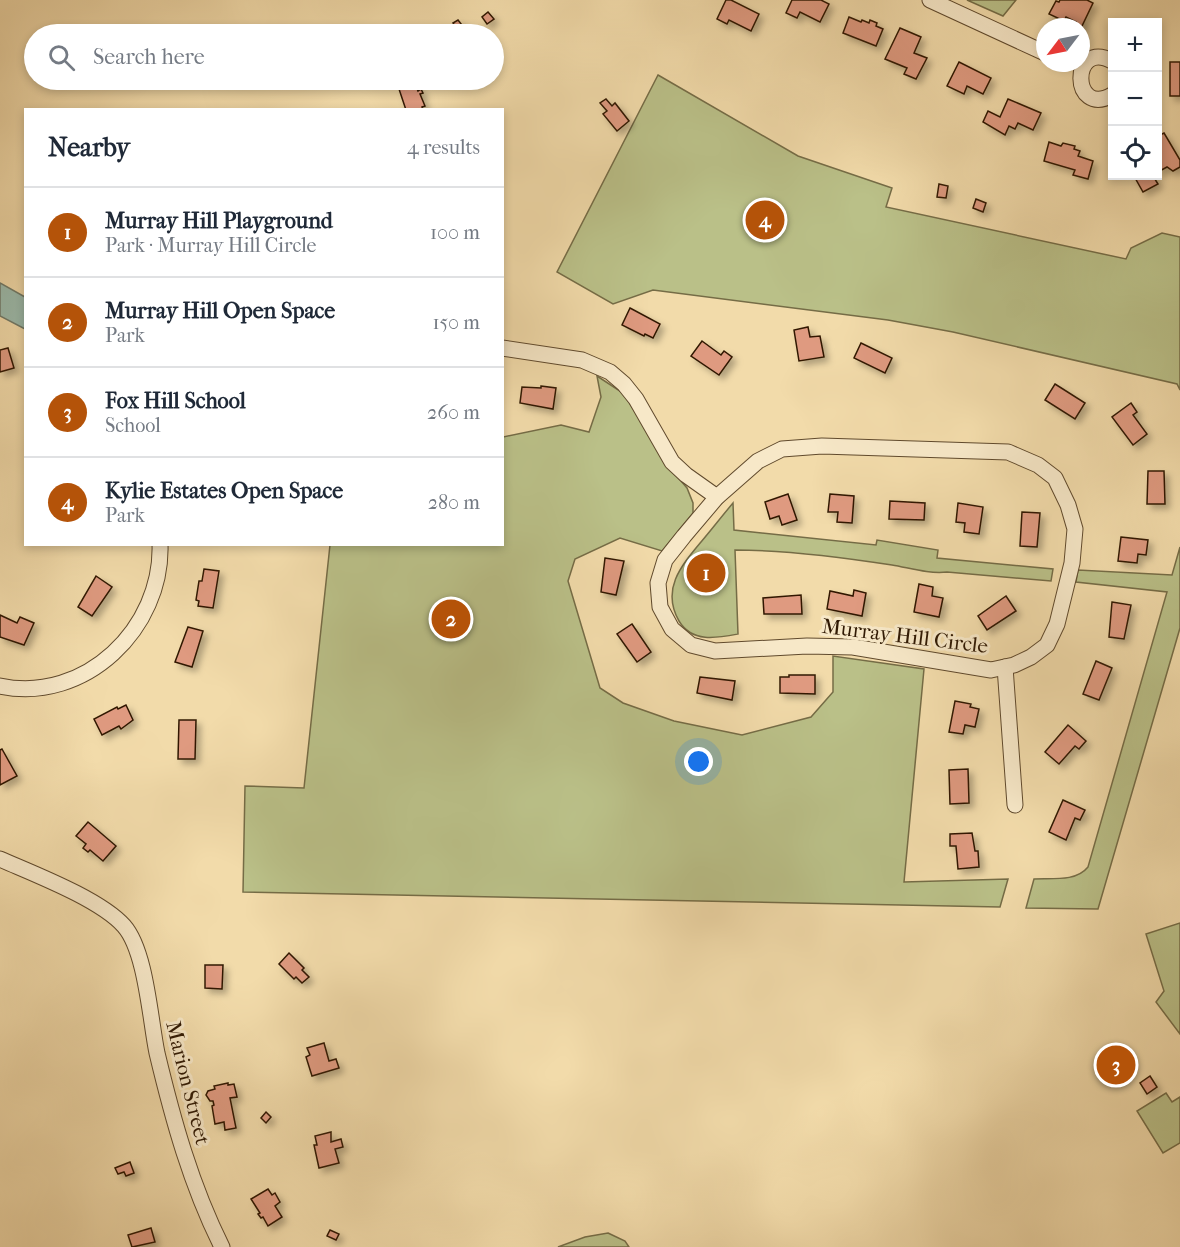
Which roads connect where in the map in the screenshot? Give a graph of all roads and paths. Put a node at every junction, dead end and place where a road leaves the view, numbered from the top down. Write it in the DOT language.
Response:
graph roads {
  1 [pos="930,0"];
  2 [pos="1036,49"];
  3 [pos="1108,59"];
  4 [pos="1090,61"];
  5 [pos="1078,72"];
  6 [pos="1108,97"];
  7 [pos="504,348"];
  8 [pos="717,497"];
  9 [pos="160,546"];
  10 [pos="1005,667"];
  11 [pos="0,686"];
  12 [pos="1015,805"];
  13 [pos="0,859"];
  14 [pos="222,1247"];
  1 -- 2 [label="street"];
  3 -- 4 [label="street"];
  5 -- 6 [label="street"];
  7 -- 8 [label="street"];
  8 -- 10 [label="street, Murray Hill Circle"];
  8 -- 10 [label="street, Murray Hill Circle"];
  9 -- 11 [label="street"];
  10 -- 12 [label="street"];
  13 -- 14 [label="street, Marion Street"];
}
